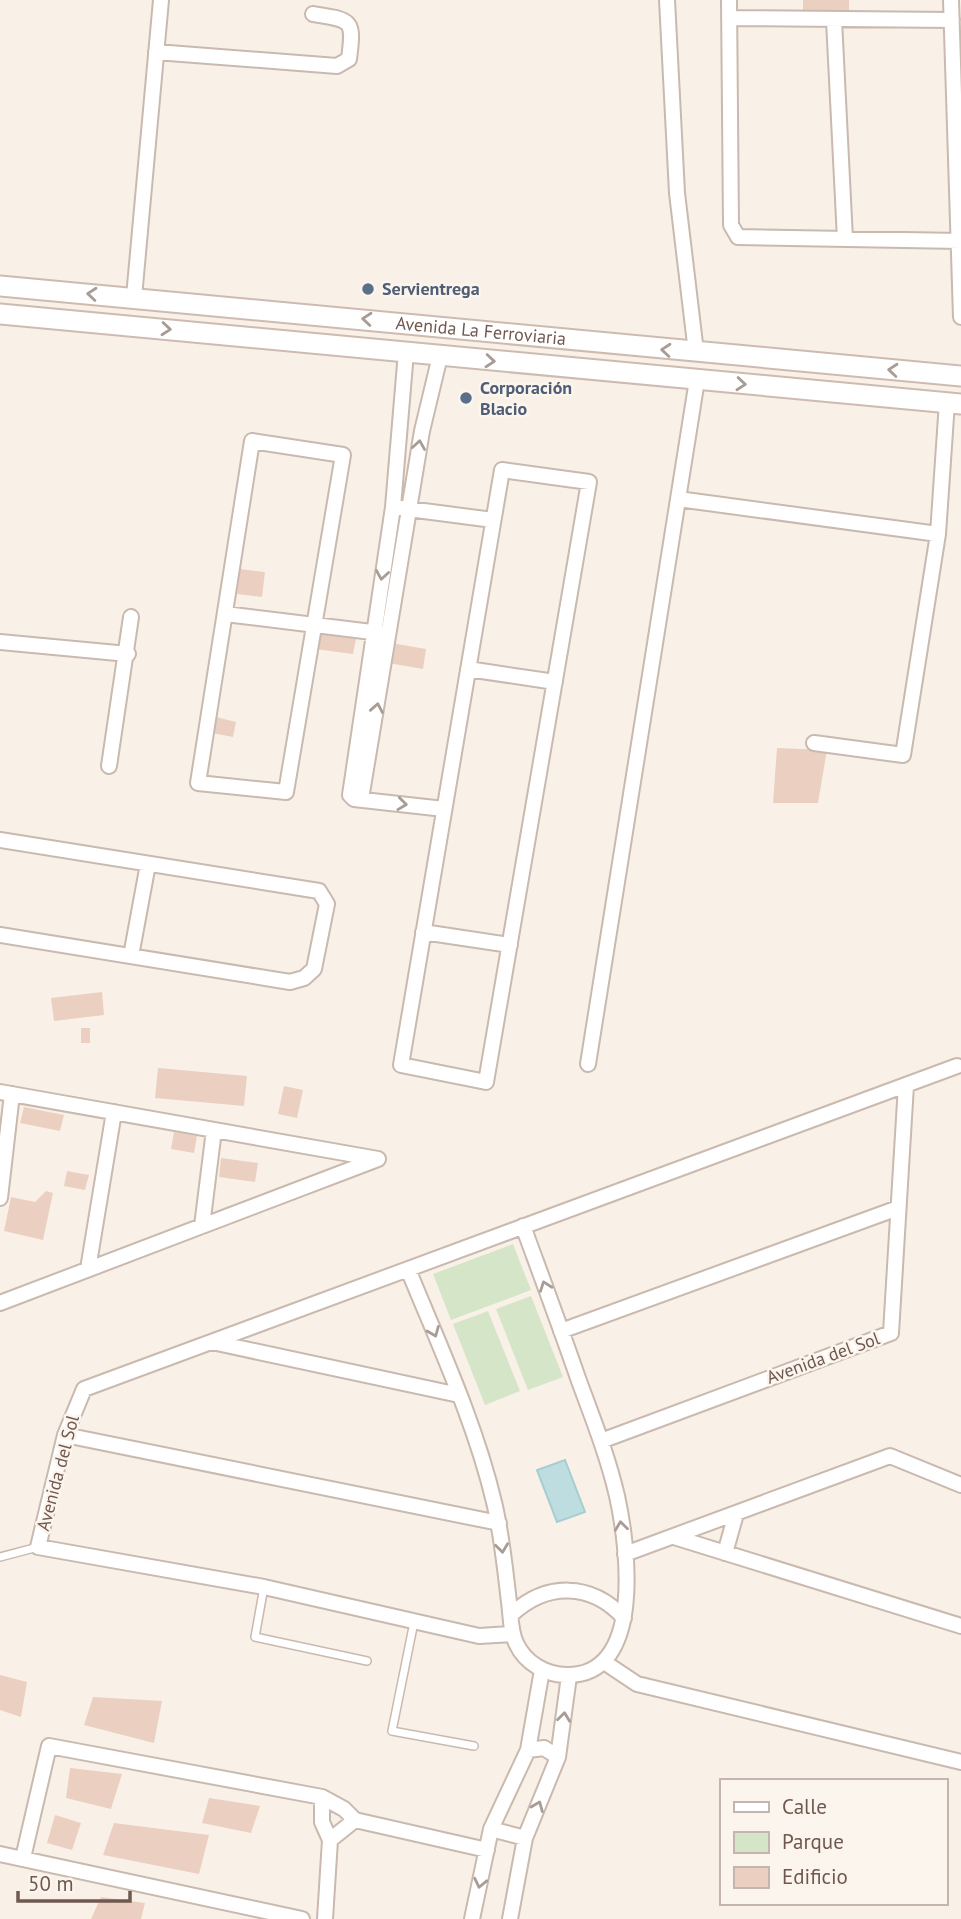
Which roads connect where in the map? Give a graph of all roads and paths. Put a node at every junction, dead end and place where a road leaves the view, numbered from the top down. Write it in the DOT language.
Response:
graph roads {
  1 [pos="161,0"];
  2 [pos="667,0"];
  3 [pos="729,0"];
  4 [pos="951,0"];
  5 [pos="313,14"];
  6 [pos="729,18"];
  7 [pos="834,20"];
  8 [pos="952,20"];
  9 [pos="156,52"];
  10 [pos="959,129"];
  11 [pos="845,239"];
  12 [pos="960,241"];
  13 [pos="0,286"];
  14 [pos="134,298"];
  15 [pos="0,314"];
  16 [pos="961,317"];
  17 [pos="406,352"];
  18 [pos="696,352"];
  19 [pos="440,356"];
  20 [pos="961,376"];
  21 [pos="697,380"];
  22 [pos="954,403"];
  23 [pos="678,499"];
  24 [pos="393,507"];
  25 [pos="410,509"];
  26 [pos="493,520"];
  27 [pos="938,534"];
  28 [pos="225,614"];
  29 [pos="131,617"];
  30 [pos="316,625"];
  31 [pos="373,632"];
  32 [pos="390,634"];
  33 [pos="0,642"];
  34 [pos="128,654"];
  35 [pos="468,669"];
  36 [pos="555,682"];
  37 [pos="814,743"];
  38 [pos="109,766"];
  39 [pos="361,799"];
  40 [pos="444,809"];
  41 [pos="0,840"];
  42 [pos="148,864"];
  43 [pos="423,932"];
  44 [pos="0,935"];
  45 [pos="510,945"];
  46 [pos="131,957"];
  47 [pos="589,1064"];
  48 [pos="957,1066"];
  49 [pos="906,1085"];
  50 [pos="6,1093"];
  51 [pos="114,1112"];
  52 [pos="214,1130"];
  53 [pos="0,1198"];
  54 [pos="898,1208"];
  55 [pos="202,1226"];
  56 [pos="523,1226"];
  57 [pos="88,1269"];
  58 [pos="408,1269"];
  59 [pos="0,1303"];
  60 [pos="562,1331"];
  61 [pos="211,1342"];
  62 [pos="459,1395"];
  63 [pos="65,1435"];
  64 [pos="601,1441"];
  65 [pos="961,1485"];
  66 [pos="736,1514"];
  67 [pos="499,1523"];
  68 [pos="674,1537"];
  69 [pos="38,1547"];
  70 [pos="726,1553"];
  71 [pos="625,1554"];
  72 [pos="0,1557"];
  73 [pos="264,1587"];
  74 [pos="511,1615"];
  75 [pos="624,1619"];
  76 [pos="414,1622"];
  77 [pos="961,1626"];
  78 [pos="512,1634"];
  79 [pos="367,1661"];
  80 [pos="604,1662"];
  81 [pos="542,1670"];
  82 [pos="569,1676"];
  83 [pos="474,1746"];
  84 [pos="528,1751"];
  85 [pos="558,1758"];
  86 [pos="961,1762"];
  87 [pos="322,1797"];
  88 [pos="355,1820"];
  89 [pos="491,1829"];
  90 [pos="525,1838"];
  91 [pos="330,1840"];
  92 [pos="486,1850"];
  93 [pos="0,1854"];
  94 [pos="23,1858"];
  95 [pos="302,1919"];
  96 [pos="325,1919"];
  97 [pos="472,1919"];
  98 [pos="510,1919"];
  1 -- 9 [label="street"];
  2 -- 18 [label="street"];
  3 -- 6 [label="street"];
  4 -- 8 [label="street"];
  5 -- 9 [label="street"];
  6 -- 7 [label="street"];
  6 -- 11 [label="street"];
  7 -- 8 [label="street"];
  7 -- 11 [label="street"];
  8 -- 10 [label="street"];
  9 -- 14 [label="street"];
  10 -- 12 [label="street"];
  11 -- 12 [label="street"];
  12 -- 16 [label="street"];
  14 -- 13 [label="main road, Avenida La Ferroviaria, one-way"];
  18 -- 14 [label="main road, Avenida La Ferroviaria, one-way"];
  15 -- 17 [label="main road, Avenida La Ferroviaria, one-way"];
  17 -- 19 [label="main road, Avenida La Ferroviaria"];
  17 -- 24 [label="street"];
  20 -- 18 [label="main road, Avenida La Ferroviaria, one-way"];
  19 -- 21 [label="main road, Avenida La Ferroviaria, one-way"];
  25 -- 19 [label="street, one-way"];
  21 -- 22 [label="main road, Avenida La Ferroviaria, one-way"];
  21 -- 23 [label="street"];
  22 -- 27 [label="street"];
  23 -- 27 [label="street"];
  23 -- 47 [label="street"];
  24 -- 25 [label="street"];
  24 -- 31 [label="street, one-way"];
  25 -- 26 [label="street"];
  25 -- 32 [label="street"];
  26 -- 35 [label="street"];
  26 -- 36 [label="street"];
  27 -- 37 [label="street"];
  28 -- 30 [label="street"];
  28 -- 30 [label="street"];
  28 -- 30 [label="street"];
  29 -- 34 [label="street"];
  30 -- 31 [label="street"];
  31 -- 32 [label="street"];
  31 -- 39 [label="street"];
  39 -- 32 [label="street, one-way"];
  33 -- 34 [label="street"];
  34 -- 38 [label="street"];
  35 -- 36 [label="street"];
  35 -- 40 [label="street"];
  36 -- 45 [label="street"];
  39 -- 40 [label="street, one-way"];
  40 -- 43 [label="street"];
  41 -- 42 [label="street"];
  42 -- 46 [label="street"];
  42 -- 46 [label="street"];
  43 -- 45 [label="street"];
  43 -- 45 [label="street"];
  44 -- 46 [label="street"];
  48 -- 49 [label="street, Avenida del Sol"];
  49 -- 54 [label="street, Avenida del Sol"];
  49 -- 56 [label="street, Avenida del Sol"];
  50 -- 51 [label="street"];
  50 -- 53 [label="street"];
  51 -- 52 [label="street"];
  51 -- 57 [label="street"];
  52 -- 55 [label="street"];
  52 -- 55 [label="street"];
  54 -- 60 [label="street"];
  54 -- 64 [label="street, Avenida del Sol"];
  55 -- 57 [label="street"];
  56 -- 58 [label="street, Avenida del Sol"];
  60 -- 56 [label="street, one-way"];
  57 -- 59 [label="street"];
  58 -- 61 [label="street, Avenida del Sol"];
  58 -- 62 [label="street, one-way"];
  60 -- 64 [label="street"];
  61 -- 62 [label="street"];
  61 -- 63 [label="street, Avenida del Sol"];
  62 -- 67 [label="street"];
  63 -- 67 [label="street"];
  63 -- 69 [label="street, Avenida del Sol"];
  71 -- 64 [label="street, one-way"];
  65 -- 66 [label="street"];
  66 -- 68 [label="street"];
  66 -- 70 [label="street"];
  67 -- 74 [label="street, one-way"];
  68 -- 70 [label="street"];
  68 -- 71 [label="street"];
  69 -- 72 [label="lane"];
  69 -- 73 [label="street, Avenida del Sol"];
  70 -- 77 [label="street"];
  71 -- 75 [label="street"];
  73 -- 76 [label="street, Avenida del Sol"];
  73 -- 79 [label="lane"];
  74 -- 75 [label="street"];
  74 -- 78 [label="street"];
  75 -- 80 [label="street"];
  76 -- 78 [label="street, Avenida del Sol"];
  76 -- 83 [label="lane"];
  78 -- 81 [label="street"];
  80 -- 82 [label="street"];
  80 -- 86 [label="street"];
  81 -- 82 [label="street"];
  81 -- 84 [label="street"];
  85 -- 82 [label="street, one-way"];
  84 -- 85 [label="street"];
  84 -- 89 [label="street"];
  90 -- 85 [label="street, one-way"];
  87 -- 88 [label="street"];
  87 -- 91 [label="street"];
  87 -- 94 [label="street"];
  88 -- 91 [label="street"];
  88 -- 92 [label="street"];
  89 -- 90 [label="street"];
  89 -- 92 [label="street"];
  90 -- 98 [label="street"];
  91 -- 96 [label="street"];
  92 -- 97 [label="street, one-way"];
  93 -- 94 [label="street"];
  94 -- 95 [label="street"];
}
